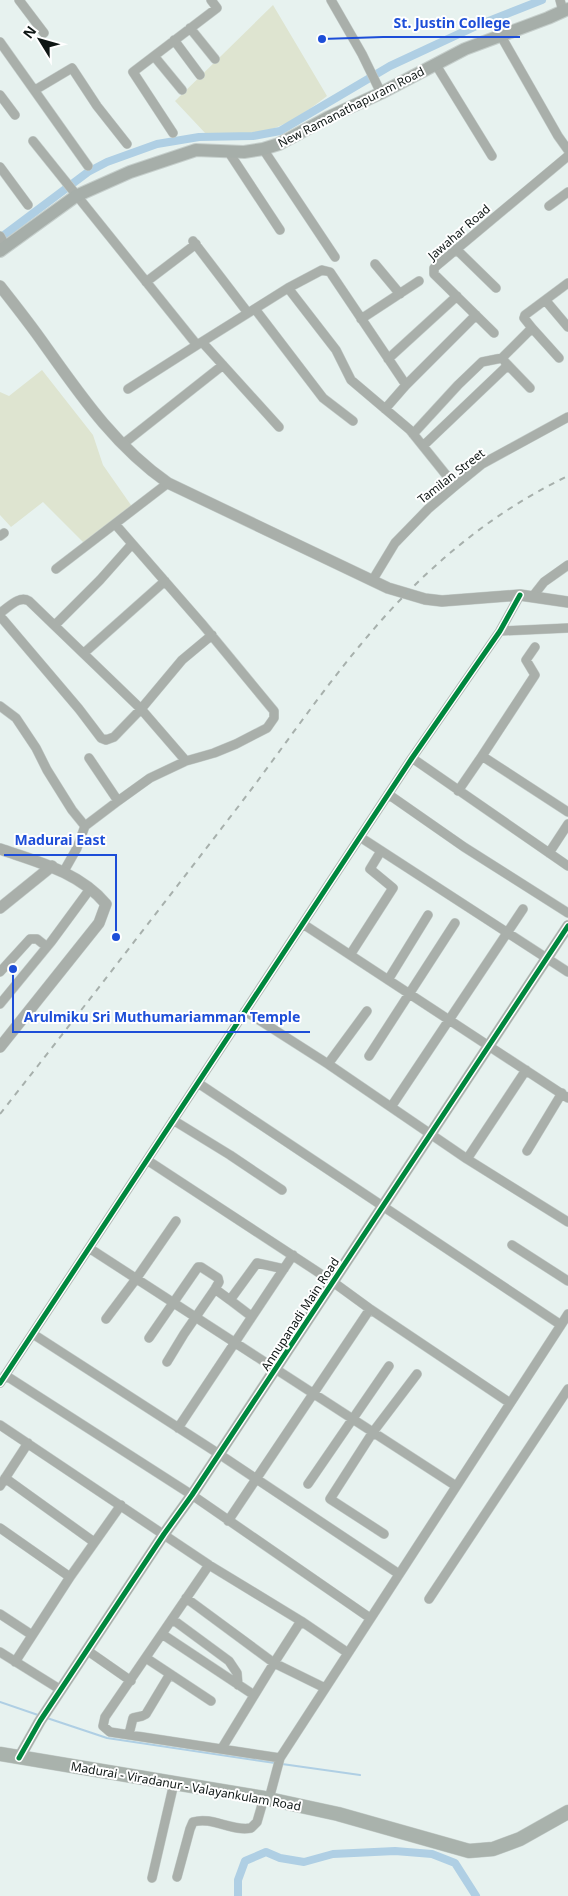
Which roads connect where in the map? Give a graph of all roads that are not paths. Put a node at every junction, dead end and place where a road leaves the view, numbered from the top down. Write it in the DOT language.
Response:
graph roads {
  1 [pos="19,0"];
  2 [pos="211,0"];
  3 [pos="331,0"];
  4 [pos="564,7"];
  5 [pos="190,28"];
  6 [pos="44,32"];
  7 [pos="500,36"];
  8 [pos="174,40"];
  9 [pos="0,42"];
  10 [pos="154,56"];
  11 [pos="215,60"];
  12 [pos="436,65"];
  13 [pos="200,75"];
  14 [pos="378,89"];
  15 [pos="34,90"];
  16 [pos="182,90"];
  17 [pos="0,95"];
  18 [pos="14,114"];
  19 [pos="173,133"];
  20 [pos="33,141"];
  21 [pos="127,144"];
  22 [pos="263,149"];
  23 [pos="568,150"];
  24 [pos="228,151"];
  25 [pos="492,156"];
  26 [pos="568,156"];
  27 [pos="0,166"];
  28 [pos="88,166"];
  29 [pos="71,190"];
  30 [pos="568,192"];
  31 [pos="28,205"];
  32 [pos="549,206"];
  33 [pos="280,230"];
  34 [pos="2,243"];
  35 [pos="456,249"];
  36 [pos="334,257"];
  37 [pos="375,264"];
  38 [pos="419,281"];
  39 [pos="146,282"];
  40 [pos="568,283"];
  41 [pos="0,286"];
  42 [pos="288,288"];
  43 [pos="496,288"];
  44 [pos="400,294"];
  45 [pos="457,296"];
  46 [pos="546,302"];
  47 [pos="251,311"];
  48 [pos="476,315"];
  49 [pos="362,319"];
  50 [pos="568,327"];
  51 [pos="532,328"];
  52 [pos="494,333"];
  53 [pos="200,343"];
  54 [pos="559,358"];
  55 [pos="388,359"];
  56 [pos="505,361"];
  57 [pos="223,365"];
  58 [pos="406,385"];
  59 [pos="530,388"];
  60 [pos="128,389"];
  61 [pos="385,409"];
  62 [pos="568,418"];
  63 [pos="353,421"];
  64 [pos="279,427"];
  65 [pos="413,434"];
  66 [pos="123,444"];
  67 [pos="423,446"];
  68 [pos="168,483"];
  69 [pos="455,486"];
  70 [pos="115,524"];
  71 [pos="132,544"];
  72 [pos="568,564"];
  73 [pos="56,569"];
  74 [pos="165,581"];
  75 [pos="372,581"];
  76 [pos="520,595"];
  77 [pos="533,596"];
  78 [pos="568,602"];
  79 [pos="0,614"];
  80 [pos="55,625"];
  81 [pos="568,628"];
  82 [pos="500,631"];
  83 [pos="212,635"];
  84 [pos="535,647"];
  85 [pos="84,653"];
  86 [pos="0,706"];
  87 [pos="141,709"];
  88 [pos="482,756"];
  89 [pos="89,758"];
  90 [pos="412,758"];
  91 [pos="186,761"];
  92 [pos="458,791"];
  93 [pos="388,794"];
  94 [pos="118,800"];
  95 [pos="568,812"];
  96 [pos="568,824"];
  97 [pos="86,826"];
  98 [pos="360,837"];
  99 [pos="0,849"];
  100 [pos="381,851"];
  101 [pos="549,853"];
  102 [pos="52,866"];
  103 [pos="568,866"];
  104 [pos="64,871"];
  105 [pos="90,889"];
  106 [pos="0,908"];
  107 [pos="523,909"];
  108 [pos="568,913"];
  109 [pos="428,915"];
  110 [pos="455,923"];
  111 [pos="303,924"];
  112 [pos="568,926"];
  113 [pos="507,932"];
  114 [pos="47,948"];
  115 [pos="350,955"];
  116 [pos="547,958"];
  117 [pos="0,972"];
  118 [pos="568,972"];
  119 [pos="388,980"];
  120 [pos="408,993"];
  121 [pos="0,1004"];
  122 [pos="245,1011"];
  123 [pos="367,1011"];
  124 [pos="449,1019"];
  125 [pos="488,1045"];
  126 [pos="0,1047"];
  127 [pos="369,1056"];
  128 [pos="328,1064"];
  129 [pos="526,1070"];
  130 [pos="198,1083"];
  131 [pos="565,1096"];
  132 [pos="391,1107"];
  133 [pos="173,1120"];
  134 [pos="430,1134"];
  135 [pos="527,1151"];
  136 [pos="467,1159"];
  137 [pos="147,1160"];
  138 [pos="282,1190"];
  139 [pos="382,1207"];
  140 [pos="176,1221"];
  141 [pos="568,1222"];
  142 [pos="512,1245"];
  143 [pos="89,1248"];
  144 [pos="292,1255"];
  145 [pos="284,1269"];
  146 [pos="136,1279"];
  147 [pos="568,1281"];
  148 [pos="333,1282"];
  149 [pos="215,1289"];
  150 [pos="230,1300"];
  151 [pos="174,1303"];
  152 [pos="370,1309"];
  153 [pos="568,1314"];
  154 [pos="251,1316"];
  155 [pos="196,1317"];
  156 [pos="106,1318"];
  157 [pos="561,1325"];
  158 [pos="33,1334"];
  159 [pos="148,1338"];
  160 [pos="234,1341"];
  161 [pos="167,1362"];
  162 [pos="390,1366"];
  163 [pos="276,1368"];
  164 [pos="417,1374"];
  165 [pos="2,1379"];
  166 [pos="568,1390"];
  167 [pos="313,1392"];
  168 [pos="510,1402"];
  169 [pos="353,1419"];
  170 [pos="0,1425"];
  171 [pos="178,1428"];
  172 [pos="373,1432"];
  173 [pos="28,1443"];
  174 [pos="219,1454"];
  175 [pos="256,1479"];
  176 [pos="2,1482"];
  177 [pos="308,1484"];
  178 [pos="456,1486"];
  179 [pos="192,1495"];
  180 [pos="121,1504"];
  181 [pos="228,1521"];
  182 [pos="0,1528"];
  183 [pos="164,1534"];
  184 [pos="384,1534"];
  185 [pos="94,1542"];
  186 [pos="209,1565"];
  187 [pos="399,1574"];
  188 [pos="70,1577"];
  189 [pos="186,1598"];
  190 [pos="429,1598"];
  191 [pos="0,1614"];
  192 [pos="370,1618"];
  193 [pos="172,1619"];
  194 [pos="301,1621"];
  195 [pos="162,1634"];
  196 [pos="32,1635"];
  197 [pos="88,1651"];
  198 [pos="0,1652"];
  199 [pos="348,1653"];
  200 [pos="146,1658"];
  201 [pos="15,1662"];
  202 [pos="274,1663"];
  203 [pos="170,1674"];
  204 [pos="131,1681"];
  205 [pos="238,1685"];
  206 [pos="325,1688"];
  207 [pos="61,1690"];
  208 [pos="254,1695"];
  209 [pos="211,1701"];
  210 [pos="129,1734"];
  211 [pos="222,1748"];
  212 [pos="0,1754"];
  213 [pos="19,1758"];
  214 [pos="278,1762"];
  215 [pos="174,1782"];
  216 [pos="266,1798"];
  217 [pos="568,1812"];
  218 [pos="177,1877"];
  219 [pos="152,1878"];
  1 -- 6 [label="street"];
  2 -- 5 [label="street"];
  3 -- 14 [label="street"];
  4 -- 7 [label="main road, New Ramanathapuram Road"];
  5 -- 8 [label="street"];
  5 -- 11 [label="street"];
  7 -- 12 [label="main road, New Ramanathapuram Road"];
  7 -- 23 [label="street"];
  8 -- 10 [label="street"];
  8 -- 13 [label="street"];
  9 -- 15 [label="street"];
  10 -- 16 [label="street"];
  10 -- 19 [label="street"];
  12 -- 14 [label="main road, New Ramanathapuram Road"];
  12 -- 25 [label="street"];
  14 -- 22 [label="main road, New Ramanathapuram Road"];
  15 -- 21 [label="street"];
  15 -- 28 [label="street"];
  17 -- 18 [label="street"];
  20 -- 29 [label="street"];
  22 -- 24 [label="main road, New Ramanathapuram Road"];
  22 -- 36 [label="street"];
  24 -- 29 [label="main road, New Ramanathapuram Road"];
  24 -- 33 [label="street"];
  26 -- 35 [label="street, Jawahar Road"];
  27 -- 31 [label="street"];
  29 -- 34 [label="main road, New Ramanathapuram Road"];
  29 -- 39 [label="street"];
  30 -- 32 [label="street"];
  35 -- 43 [label="street"];
  35 -- 45 [label="street, Jawahar Road"];
  37 -- 44 [label="street"];
  38 -- 44 [label="street"];
  39 -- 47 [label="street"];
  39 -- 53 [label="street"];
  40 -- 46 [label="street"];
  41 -- 66 [label="street"];
  42 -- 47 [label="street"];
  42 -- 49 [label="street"];
  42 -- 61 [label="street"];
  44 -- 49 [label="street"];
  45 -- 48 [label="street, Jawahar Road"];
  45 -- 55 [label="street"];
  46 -- 50 [label="street"];
  46 -- 51 [label="street"];
  47 -- 53 [label="street"];
  47 -- 63 [label="street"];
  48 -- 52 [label="street, Jawahar Road"];
  48 -- 58 [label="street"];
  49 -- 55 [label="street"];
  51 -- 54 [label="street"];
  51 -- 56 [label="street"];
  53 -- 57 [label="street"];
  53 -- 60 [label="street"];
  55 -- 58 [label="street"];
  56 -- 59 [label="street"];
  56 -- 65 [label="street"];
  56 -- 67 [label="street"];
  57 -- 64 [label="street"];
  57 -- 66 [label="street"];
  58 -- 61 [label="street"];
  61 -- 65 [label="street"];
  62 -- 69 [label="street, Tamilan Street"];
  65 -- 67 [label="street"];
  66 -- 68 [label="street"];
  67 -- 69 [label="street"];
  68 -- 70 [label="street"];
  68 -- 75 [label="street"];
  69 -- 75 [label="street, Tamilan Street"];
  70 -- 71 [label="street"];
  70 -- 73 [label="street"];
  71 -- 74 [label="street"];
  71 -- 80 [label="street"];
  72 -- 77 [label="street"];
  74 -- 83 [label="street"];
  74 -- 85 [label="street"];
  75 -- 76 [label="street"];
  76 -- 77 [label="street"];
  76 -- 82 [label="street"];
  77 -- 78 [label="street"];
  79 -- 80 [label="street"];
  79 -- 87 [label="street"];
  80 -- 85 [label="street"];
  81 -- 82 [label="street"];
  82 -- 90 [label="street"];
  83 -- 87 [label="street"];
  83 -- 91 [label="street"];
  84 -- 88 [label="street"];
  85 -- 87 [label="street"];
  86 -- 97 [label="street"];
  87 -- 91 [label="street"];
  88 -- 92 [label="street"];
  88 -- 95 [label="street"];
  89 -- 94 [label="street"];
  90 -- 92 [label="street"];
  90 -- 93 [label="street"];
  91 -- 94 [label="street"];
  92 -- 101 [label="street"];
  93 -- 98 [label="street"];
  93 -- 108 [label="street"];
  94 -- 97 [label="street"];
  96 -- 101 [label="street"];
  97 -- 104 [label="street"];
  98 -- 100 [label="street"];
  98 -- 111 [label="street"];
  99 -- 102 [label="street"];
  100 -- 113 [label="street"];
  100 -- 115 [label="street"];
  101 -- 103 [label="street"];
  102 -- 104 [label="street"];
  102 -- 106 [label="street"];
  104 -- 105 [label="street"];
  105 -- 114 [label="street"];
  105 -- 126 [label="street"];
  107 -- 113 [label="street"];
  109 -- 119 [label="street"];
  110 -- 120 [label="street"];
  111 -- 115 [label="street"];
  111 -- 122 [label="street"];
  112 -- 116 [label="street, Annupanadi Main Road"];
  113 -- 116 [label="street"];
  113 -- 124 [label="street"];
  114 -- 117 [label="street"];
  114 -- 121 [label="street"];
  115 -- 119 [label="street"];
  116 -- 118 [label="street"];
  116 -- 125 [label="street, Annupanadi Main Road"];
  119 -- 120 [label="street"];
  120 -- 124 [label="street"];
  120 -- 127 [label="street"];
  122 -- 128 [label="street"];
  122 -- 130 [label="street"];
  123 -- 128 [label="street"];
  124 -- 125 [label="street"];
  124 -- 132 [label="street"];
  125 -- 129 [label="street"];
  125 -- 134 [label="street, Annupanadi Main Road"];
  128 -- 132 [label="street"];
  129 -- 131 [label="street"];
  129 -- 136 [label="street"];
  130 -- 133 [label="street"];
  130 -- 139 [label="street"];
  131 -- 135 [label="street"];
  132 -- 134 [label="street"];
  133 -- 137 [label="street"];
  133 -- 138 [label="street"];
  134 -- 136 [label="street"];
  134 -- 139 [label="street, Annupanadi Main Road"];
  136 -- 141 [label="street"];
  137 -- 143 [label="street"];
  137 -- 144 [label="street"];
  139 -- 148 [label="street, Annupanadi Main Road"];
  139 -- 157 [label="street"];
  140 -- 146 [label="street"];
  142 -- 147 [label="street"];
  143 -- 146 [label="street"];
  143 -- 158 [label="street"];
  144 -- 145 [label="street"];
  144 -- 148 [label="street"];
  145 -- 150 [label="street"];
  145 -- 154 [label="street"];
  146 -- 151 [label="street"];
  146 -- 156 [label="street"];
  148 -- 152 [label="street"];
  148 -- 163 [label="street, Annupanadi Main Road"];
  149 -- 150 [label="street"];
  149 -- 151 [label="street"];
  149 -- 155 [label="street"];
  150 -- 154 [label="street"];
  151 -- 155 [label="street"];
  151 -- 159 [label="street"];
  152 -- 167 [label="street"];
  152 -- 168 [label="street"];
  153 -- 157 [label="street"];
  154 -- 160 [label="street"];
  155 -- 160 [label="street"];
  155 -- 161 [label="street"];
  157 -- 168 [label="street"];
  158 -- 165 [label="street"];
  158 -- 171 [label="street"];
  160 -- 163 [label="street"];
  160 -- 171 [label="street"];
  162 -- 169 [label="street"];
  163 -- 167 [label="street"];
  163 -- 174 [label="street, Annupanadi Main Road"];
  164 -- 172 [label="street"];
  165 -- 179 [label="street"];
  166 -- 190 [label="street"];
  167 -- 169 [label="street"];
  167 -- 175 [label="street"];
  168 -- 178 [label="street"];
  169 -- 172 [label="street"];
  169 -- 177 [label="street"];
  170 -- 173 [label="street"];
  171 -- 174 [label="street"];
  172 -- 178 [label="street"];
  172 -- 184 [label="street"];
  173 -- 176 [label="street"];
  173 -- 180 [label="street"];
  174 -- 175 [label="street"];
  174 -- 179 [label="street, Annupanadi Main Road"];
  175 -- 181 [label="street"];
  175 -- 187 [label="street"];
  176 -- 185 [label="street"];
  178 -- 187 [label="street"];
  179 -- 181 [label="street"];
  179 -- 183 [label="street, Annupanadi Main Road"];
  180 -- 183 [label="street"];
  180 -- 185 [label="street"];
  181 -- 192 [label="street"];
  182 -- 188 [label="street"];
  183 -- 186 [label="street"];
  183 -- 197 [label="street, Annupanadi Main Road"];
  185 -- 188 [label="street"];
  186 -- 189 [label="street"];
  186 -- 194 [label="street"];
  187 -- 192 [label="street"];
  188 -- 196 [label="street"];
  189 -- 193 [label="street"];
  189 -- 202 [label="street"];
  191 -- 196 [label="street"];
  192 -- 199 [label="street"];
  193 -- 195 [label="street"];
  193 -- 205 [label="street"];
  194 -- 199 [label="street"];
  194 -- 202 [label="street"];
  195 -- 200 [label="street"];
  195 -- 205 [label="street"];
  196 -- 201 [label="street"];
  197 -- 204 [label="street"];
  197 -- 207 [label="street, Annupanadi Main Road"];
  198 -- 201 [label="street"];
  199 -- 206 [label="street"];
  200 -- 203 [label="street"];
  200 -- 204 [label="street"];
  201 -- 207 [label="street"];
  202 -- 206 [label="street"];
  202 -- 208 [label="street"];
  203 -- 209 [label="street"];
  203 -- 210 [label="street"];
  204 -- 210 [label="street"];
  205 -- 208 [label="street"];
  206 -- 214 [label="street"];
  207 -- 213 [label="street, Annupanadi Main Road"];
  208 -- 211 [label="street"];
  210 -- 211 [label="street"];
  211 -- 214 [label="street"];
  212 -- 213 [label="main road, Madurai - Viradanur - Valayankulam Road"];
  213 -- 215 [label="main road, Madurai - Viradanur - Valayankulam Road"];
  214 -- 216 [label="street"];
  215 -- 216 [label="main road, Madurai - Viradanur - Valayankulam Road"];
  215 -- 219 [label="street"];
  216 -- 217 [label="main road, Madurai - Viradanur - Valayankulam Road"];
  216 -- 218 [label="street"];
}
